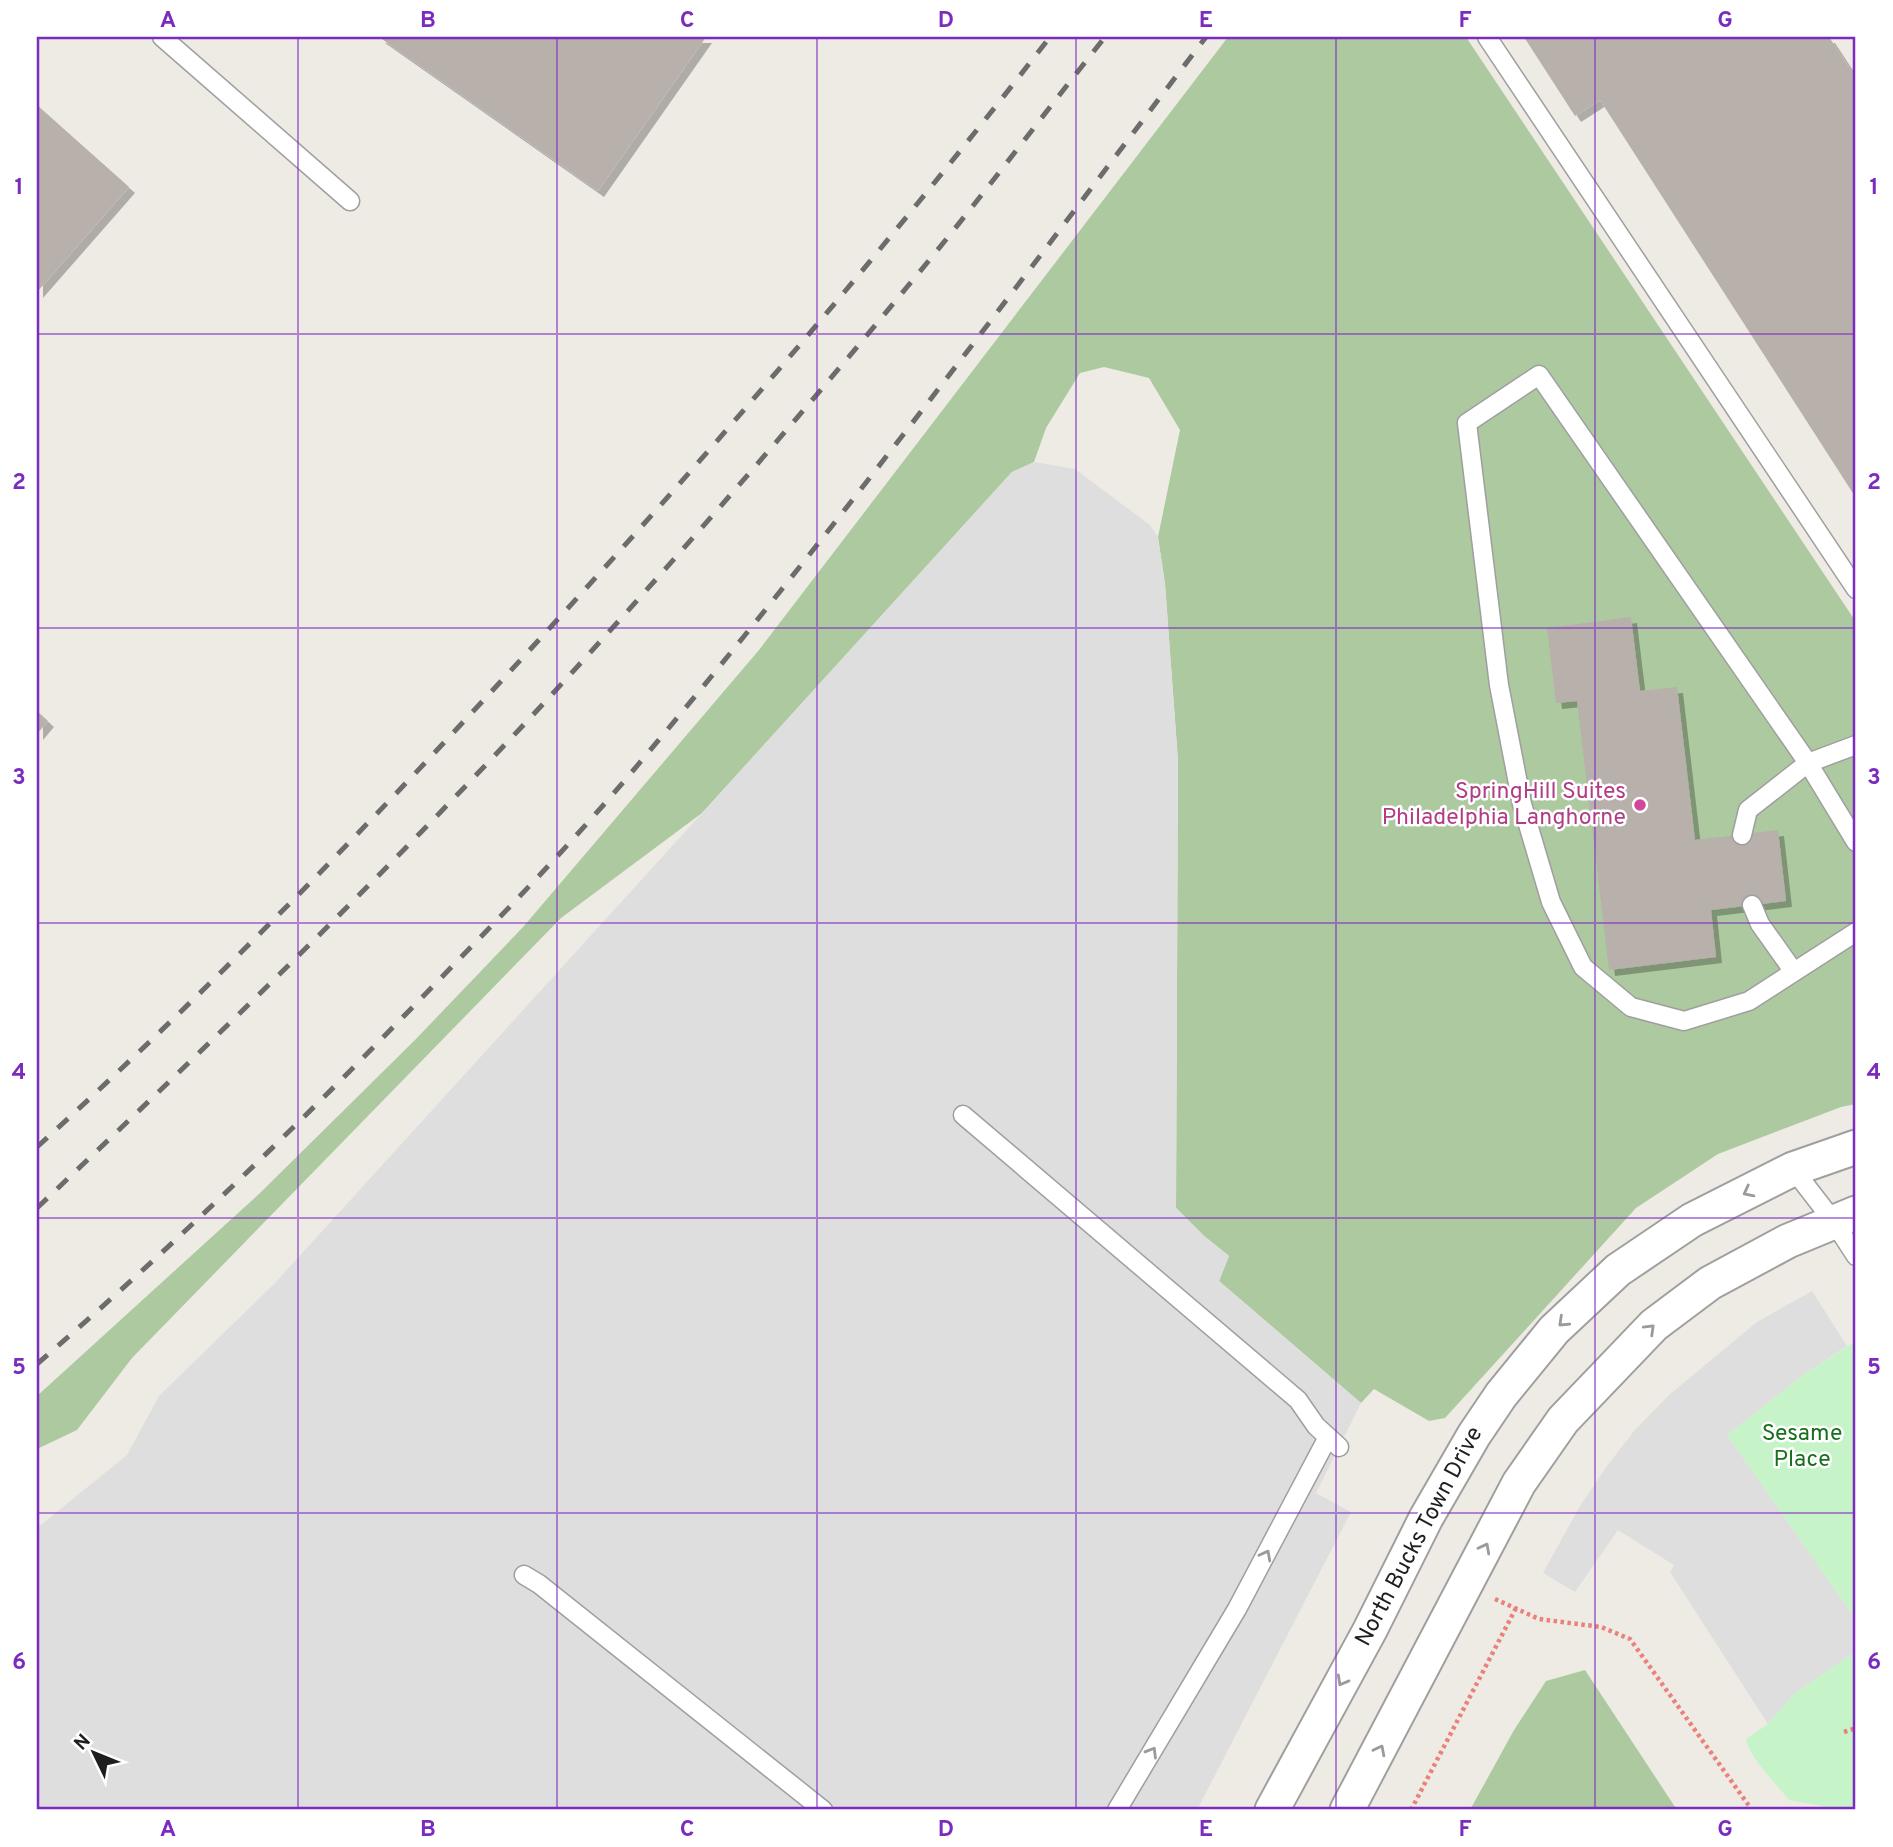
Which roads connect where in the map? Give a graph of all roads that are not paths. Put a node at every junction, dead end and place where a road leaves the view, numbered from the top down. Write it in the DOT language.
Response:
graph roads {
  1 [pos="162,37"];
  2 [pos="1487,37"];
  3 [pos="349,201"];
  4 [pos="1856,589"];
  5 [pos="1856,745"];
  6 [pos="1808,763"];
  7 [pos="1742,835"];
  8 [pos="1856,842"];
  9 [pos="1752,905"];
  10 [pos="1856,932"];
  11 [pos="1794,972"];
  12 [pos="964,1115"];
  13 [pos="1856,1147"];
  14 [pos="1793,1169"];
  15 [pos="1845,1218"];
  16 [pos="1856,1256"];
  17 [pos="524,1575"];
  18 [pos="823,1810"];
  19 [pos="1117,1810"];
  20 [pos="1272,1810"];
  21 [pos="1347,1810"];
  1 -- 3 [label="lane"];
  2 -- 4 [label="lane"];
  5 -- 6 [label="lane"];
  6 -- 7 [label="lane"];
  6 -- 8 [label="lane"];
  6 -- 11 [label="lane"];
  9 -- 11 [label="lane"];
  10 -- 11 [label="lane"];
  19 -- 12 [label="lane, one-way"];
  13 -- 14 [label="street, North Bucks Town Drive"];
  14 -- 15 [label="lane"];
  14 -- 20 [label="street, North Bucks Town Drive, one-way"];
  15 -- 16 [label="lane"];
  21 -- 15 [label="street, one-way"];
  17 -- 18 [label="lane"];
}
